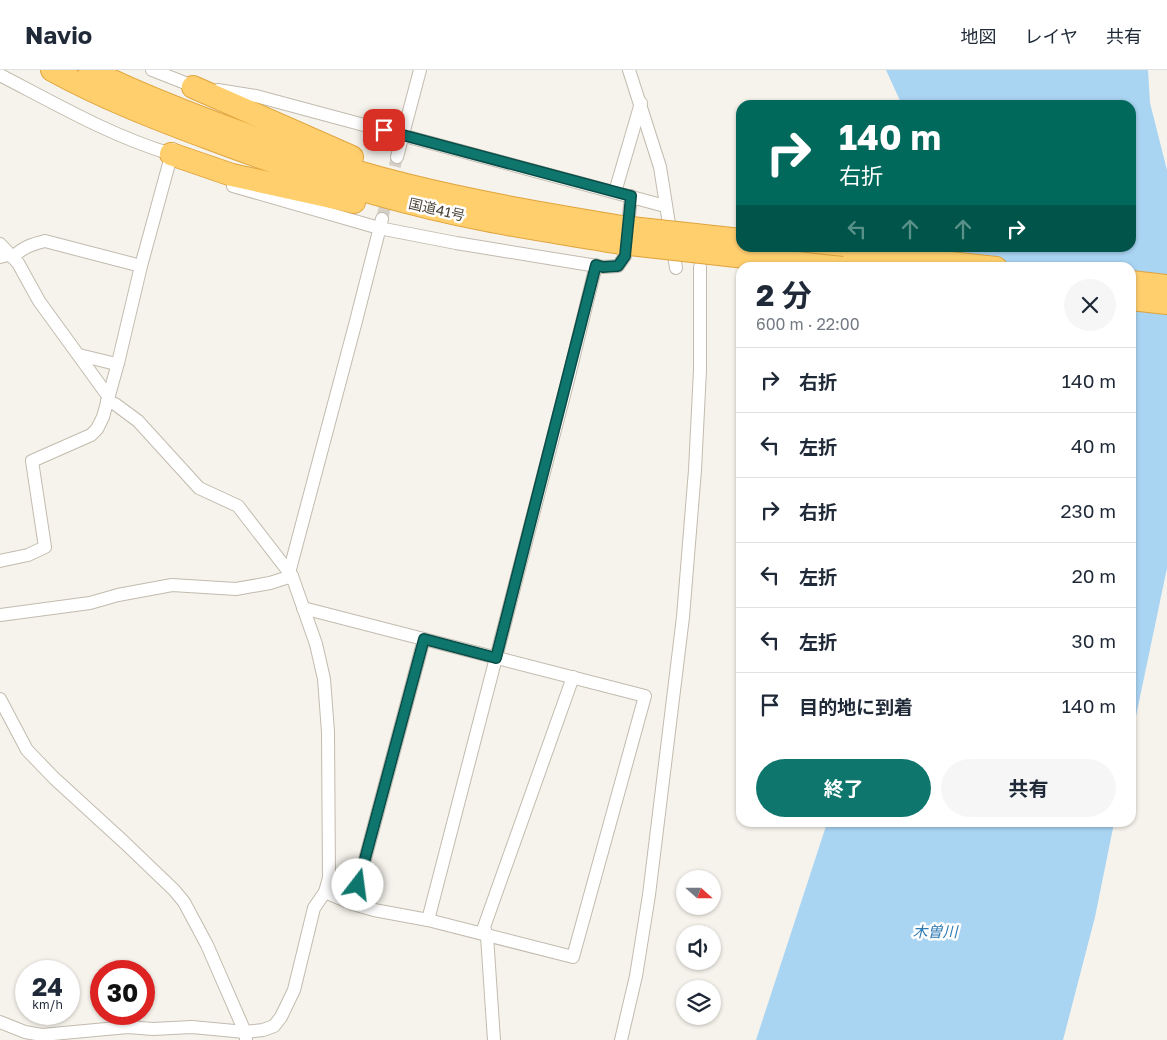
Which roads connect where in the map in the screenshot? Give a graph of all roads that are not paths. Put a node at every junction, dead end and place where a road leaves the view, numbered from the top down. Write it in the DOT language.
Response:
graph roads {
  1 [pos="52,70"];
  2 [pos="90,70"];
  3 [pos="152,70"];
  4 [pos="420,70"];
  5 [pos="629,70"];
  6 [pos="0,75"];
  7 [pos="193,87"];
  8 [pos="640,103"];
  9 [pos="403,135"];
  10 [pos="173,149"];
  11 [pos="397,156"];
  12 [pos="212,168"];
  13 [pos="615,192"];
  14 [pos="631,196"];
  15 [pos="665,206"];
  16 [pos="577,219"];
  17 [pos="486,220"];
  18 [pos="380,223"];
  19 [pos="621,235"];
  20 [pos="736,240"];
  21 [pos="0,244"];
  22 [pos="850,252"];
  23 [pos="13,257"];
  24 [pos="0,258"];
  25 [pos="802,262"];
  26 [pos="941,262"];
  27 [pos="596,265"];
  28 [pos="141,266"];
  29 [pos="700,267"];
  30 [pos="676,268"];
  31 [pos="1136,283"];
  32 [pos="1167,286"];
  33 [pos="1136,300"];
  34 [pos="1167,303"];
  35 [pos="79,355"];
  36 [pos="118,363"];
  37 [pos="108,399"];
  38 [pos="0,561"];
  39 [pos="291,575"];
  40 [pos="303,608"];
  41 [pos="0,615"];
  42 [pos="424,639"];
  43 [pos="496,658"];
  44 [pos="573,677"];
  45 [pos="0,699"];
  46 [pos="325,892"];
  47 [pos="353,904"];
  48 [pos="428,920"];
  49 [pos="487,936"];
  50 [pos="0,1022"];
  51 [pos="154,1034"];
  52 [pos="246,1036"];
  53 [pos="494,1040"];
  54 [pos="621,1040"];
  1 -- 17 [label="highway, 国道41号"];
  2 -- 16 [label="highway, 国道41号"];
  3 -- 7 [label="street"];
  4 -- 9 [label="street"];
  5 -- 8 [label="street"];
  6 -- 10 [label="street"];
  7 -- 9 [label="street"];
  7 -- 16 [label="highway"];
  8 -- 13 [label="street"];
  8 -- 15 [label="street"];
  9 -- 11 [label="street"];
  9 -- 13 [label="street"];
  10 -- 12 [label="highway"];
  10 -- 28 [label="street"];
  12 -- 17 [label="highway"];
  12 -- 18 [label="street"];
  13 -- 14 [label="street"];
  14 -- 15 [label="street"];
  14 -- 27 [label="street"];
  15 -- 30 [label="street"];
  16 -- 19 [label="highway, 国道41号"];
  17 -- 19 [label="highway, 国道41号"];
  18 -- 27 [label="street"];
  18 -- 39 [label="street"];
  19 -- 20 [label="highway, 国道41号, bridge"];
  19 -- 25 [label="highway, 国道41号, bridge"];
  21 -- 23 [label="street"];
  22 -- 26 [label="highway"];
  23 -- 24 [label="street"];
  23 -- 28 [label="street"];
  23 -- 35 [label="street"];
  27 -- 43 [label="street"];
  28 -- 36 [label="street"];
  29 -- 54 [label="street"];
  31 -- 32 [label="highway"];
  33 -- 34 [label="highway"];
  35 -- 36 [label="street"];
  35 -- 37 [label="street"];
  36 -- 37 [label="street"];
  37 -- 38 [label="street"];
  37 -- 39 [label="street"];
  39 -- 40 [label="street"];
  39 -- 41 [label="street"];
  40 -- 42 [label="street"];
  40 -- 46 [label="street"];
  42 -- 43 [label="street"];
  42 -- 47 [label="street"];
  43 -- 44 [label="street"];
  43 -- 48 [label="street"];
  44 -- 49 [label="street"];
  44 -- 49 [label="street"];
  45 -- 52 [label="street"];
  46 -- 47 [label="street"];
  46 -- 52 [label="street"];
  47 -- 48 [label="street"];
  48 -- 49 [label="street"];
  49 -- 53 [label="street"];
  50 -- 51 [label="street"];
  51 -- 52 [label="street"];
}
